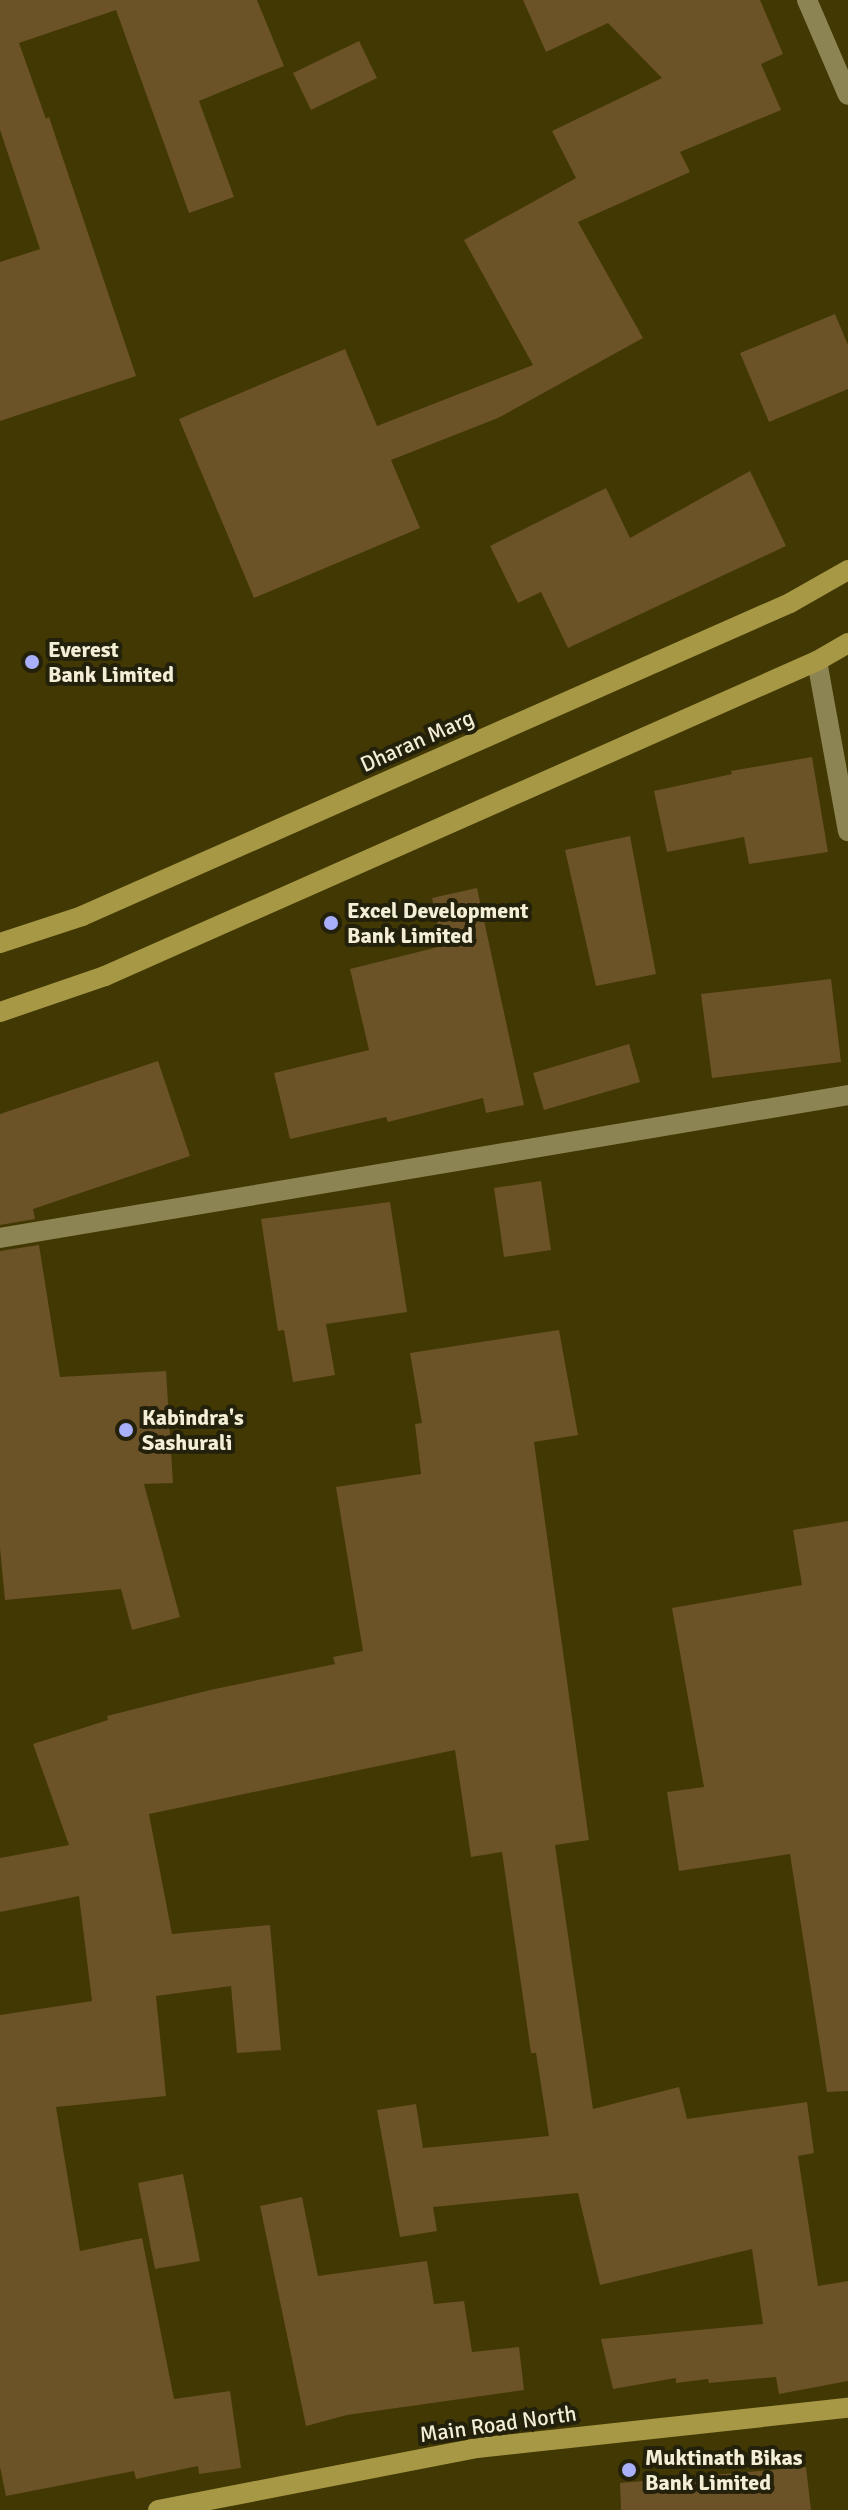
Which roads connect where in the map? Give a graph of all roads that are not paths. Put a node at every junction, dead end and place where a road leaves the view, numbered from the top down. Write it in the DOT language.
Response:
graph roads {
  1 [pos="807,0"];
  2 [pos="848,95"];
  3 [pos="848,570"];
  4 [pos="848,643"];
  5 [pos="817,661"];
  6 [pos="848,831"];
  7 [pos="0,943"];
  8 [pos="0,1012"];
  9 [pos="848,1095"];
  10 [pos="0,1238"];
  11 [pos="848,2408"];
  12 [pos="158,2510"];
  1 -- 2 [label="street"];
  3 -- 7 [label="main road, Dharan Marg"];
  4 -- 5 [label="main road"];
  5 -- 6 [label="street"];
  5 -- 8 [label="main road"];
  9 -- 10 [label="street"];
  11 -- 12 [label="main road, Main Road North"];
}
